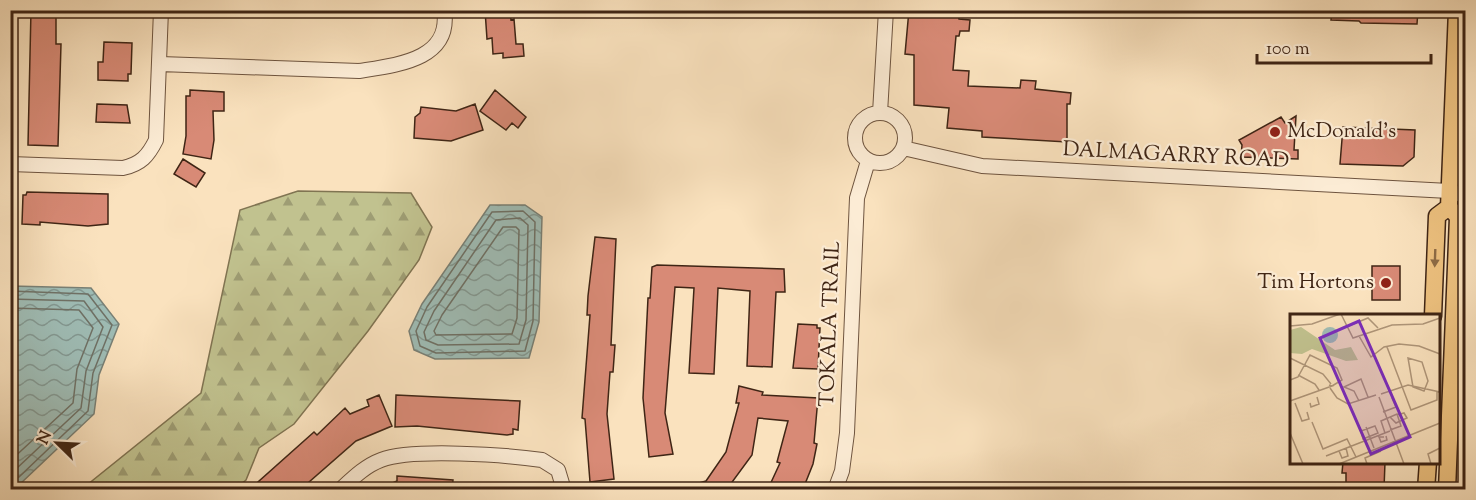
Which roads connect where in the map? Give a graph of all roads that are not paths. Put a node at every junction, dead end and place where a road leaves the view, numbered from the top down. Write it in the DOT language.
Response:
graph roads {
  1 [pos="161,10"];
  2 [pos="444,10"];
  3 [pos="886,10"];
  4 [pos="1457,10"];
  5 [pos="160,64"];
  6 [pos="880,113"];
  7 [pos="903,148"];
  8 [pos="868,161"];
  9 [pos="10,164"];
  10 [pos="1457,196"];
  11 [pos="1433,314"];
  12 [pos="1428,464"];
  13 [pos="340,489"];
  14 [pos="564,489"];
  15 [pos="835,489"];
  16 [pos="1426,489"];
  17 [pos="1447,489"];
  1 -- 5 [label="street"];
  2 -- 5 [label="street"];
  3 -- 6 [label="street"];
  4 -- 10 [label="main road"];
  5 -- 9 [label="street"];
  6 -- 7 [label="street"];
  6 -- 8 [label="street"];
  7 -- 8 [label="street"];
  7 -- 10 [label="street, DALMAGARRY ROAD"];
  8 -- 15 [label="street, TOKALA TRAIL"];
  10 -- 11 [label="main road, one-way"];
  10 -- 17 [label="main road"];
  12 -- 16 [label="main road"];
  13 -- 14 [label="street"];
}
